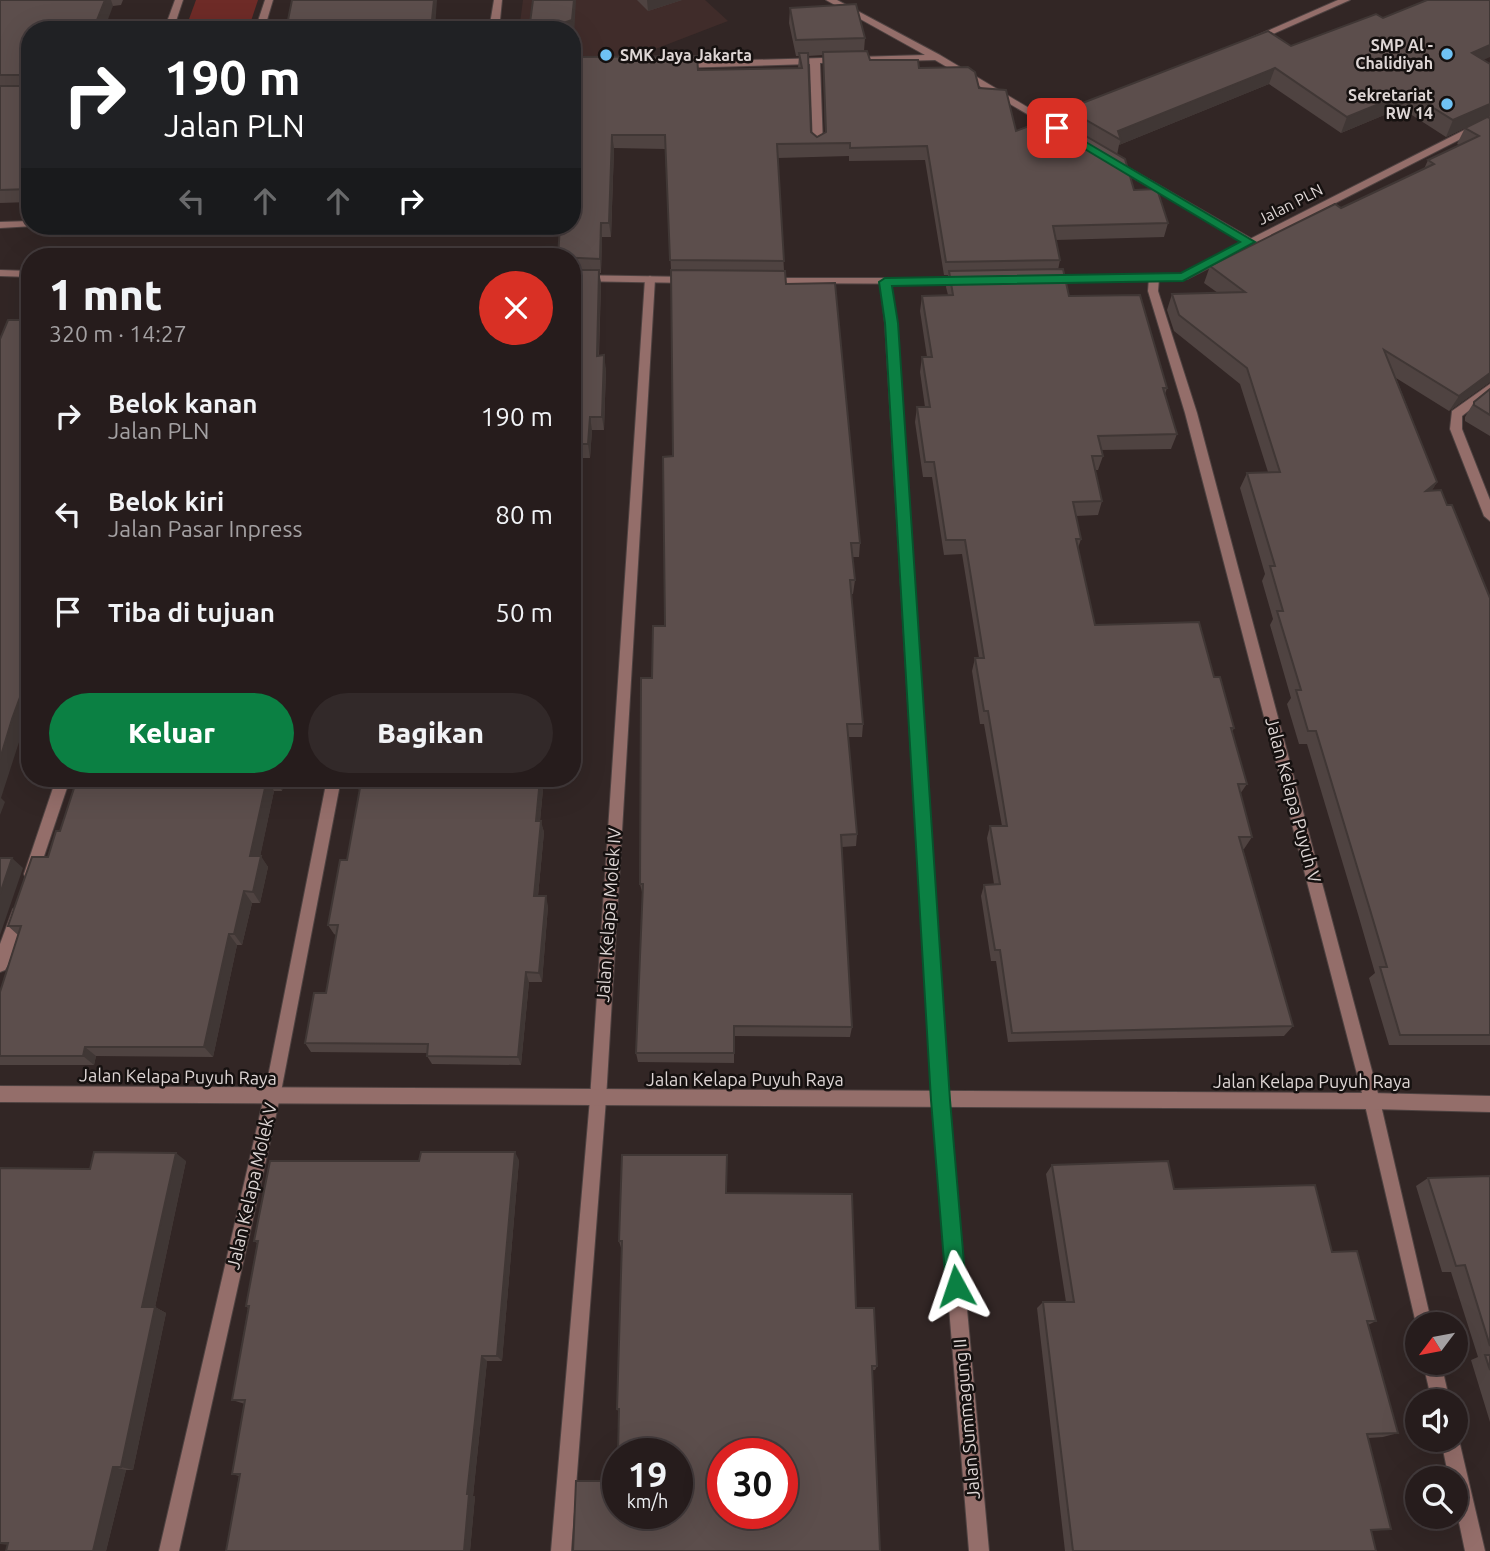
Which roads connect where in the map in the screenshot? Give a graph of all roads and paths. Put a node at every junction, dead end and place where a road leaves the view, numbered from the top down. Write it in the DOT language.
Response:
graph roads {
  1 [pos="179,0"];
  2 [pos="269,0"];
  3 [pos="498,0"];
  4 [pos="830,0"];
  5 [pos="1346,0"];
  6 [pos="171,21"];
  7 [pos="262,21"];
  8 [pos="495,21"];
  9 [pos="1247,42"];
  10 [pos="936,57"];
  11 [pos="815,60"];
  12 [pos="666,65"];
  13 [pos="1490,120"];
  14 [pos="1478,126"];
  15 [pos="1490,133"];
  16 [pos="1069,135"];
  17 [pos="818,146"];
  18 [pos="1105,156"];
  19 [pos="21,224"];
  20 [pos="0,225"];
  21 [pos="1250,242"];
  22 [pos="0,274"];
  23 [pos="21,274"];
  24 [pos="581,278"];
  25 [pos="1154,278"];
  26 [pos="650,279"];
  27 [pos="705,280"];
  28 [pos="1033,280"];
  29 [pos="747,281"];
  30 [pos="979,281"];
  31 [pos="885,282"];
  32 [pos="1490,388"];
  33 [pos="1490,516"];
  34 [pos="60,787"];
  35 [pos="332,787"];
  36 [pos="0,965"];
  37 [pos="0,1094"];
  38 [pos="272,1097"];
  39 [pos="598,1099"];
  40 [pos="940,1100"];
  41 [pos="1372,1101"];
  42 [pos="1490,1104"];
  43 [pos="1420,1312"];
  44 [pos="1453,1452"];
  45 [pos="169,1551"];
  46 [pos="561,1551"];
  47 [pos="979,1551"];
  48 [pos="1475,1551"];
  1 -- 6 [label="street"];
  2 -- 7 [label="street"];
  3 -- 8 [label="street"];
  4 -- 10 [label="street"];
  5 -- 9 [label="street"];
  10 -- 11 [label="street"];
  10 -- 16 [label="street"];
  11 -- 12 [label="street"];
  11 -- 17 [label="street"];
  13 -- 14 [label="street, Jalan PLN"];
  14 -- 15 [label="street"];
  14 -- 21 [label="street, Jalan PLN"];
  18 -- 21 [label="street"];
  19 -- 20 [label="street"];
  21 -- 25 [label="street, Jalan PLN"];
  22 -- 23 [label="street"];
  24 -- 26 [label="street"];
  25 -- 28 [label="street, Jalan PLN"];
  25 -- 41 [label="street, Jalan Kelapa Puyuh V"];
  26 -- 27 [label="street"];
  26 -- 39 [label="street, Jalan Kelapa Molek IV"];
  29 -- 31 [label="street"];
  30 -- 31 [label="street"];
  31 -- 40 [label="street, Jalan Summagung II"];
  32 -- 33 [label="street"];
  34 -- 36 [label="street"];
  35 -- 38 [label="street, Jalan Kelapa Molek V"];
  37 -- 38 [label="street, Jalan Kelapa Puyuh Raya"];
  38 -- 39 [label="street, Jalan Kelapa Puyuh Raya"];
  38 -- 45 [label="street, Jalan Kelapa Molek V"];
  39 -- 40 [label="street, Jalan Kelapa Puyuh Raya"];
  39 -- 46 [label="street, Jalan Kelapa Molek IV"];
  40 -- 41 [label="street, Jalan Kelapa Puyuh Raya"];
  40 -- 47 [label="street, Jalan Summagung II"];
  41 -- 42 [label="street, Jalan Kelapa Puyuh Raya"];
  41 -- 43 [label="street, Jalan Kelapa Puyuh V"];
  44 -- 48 [label="street"];
}
